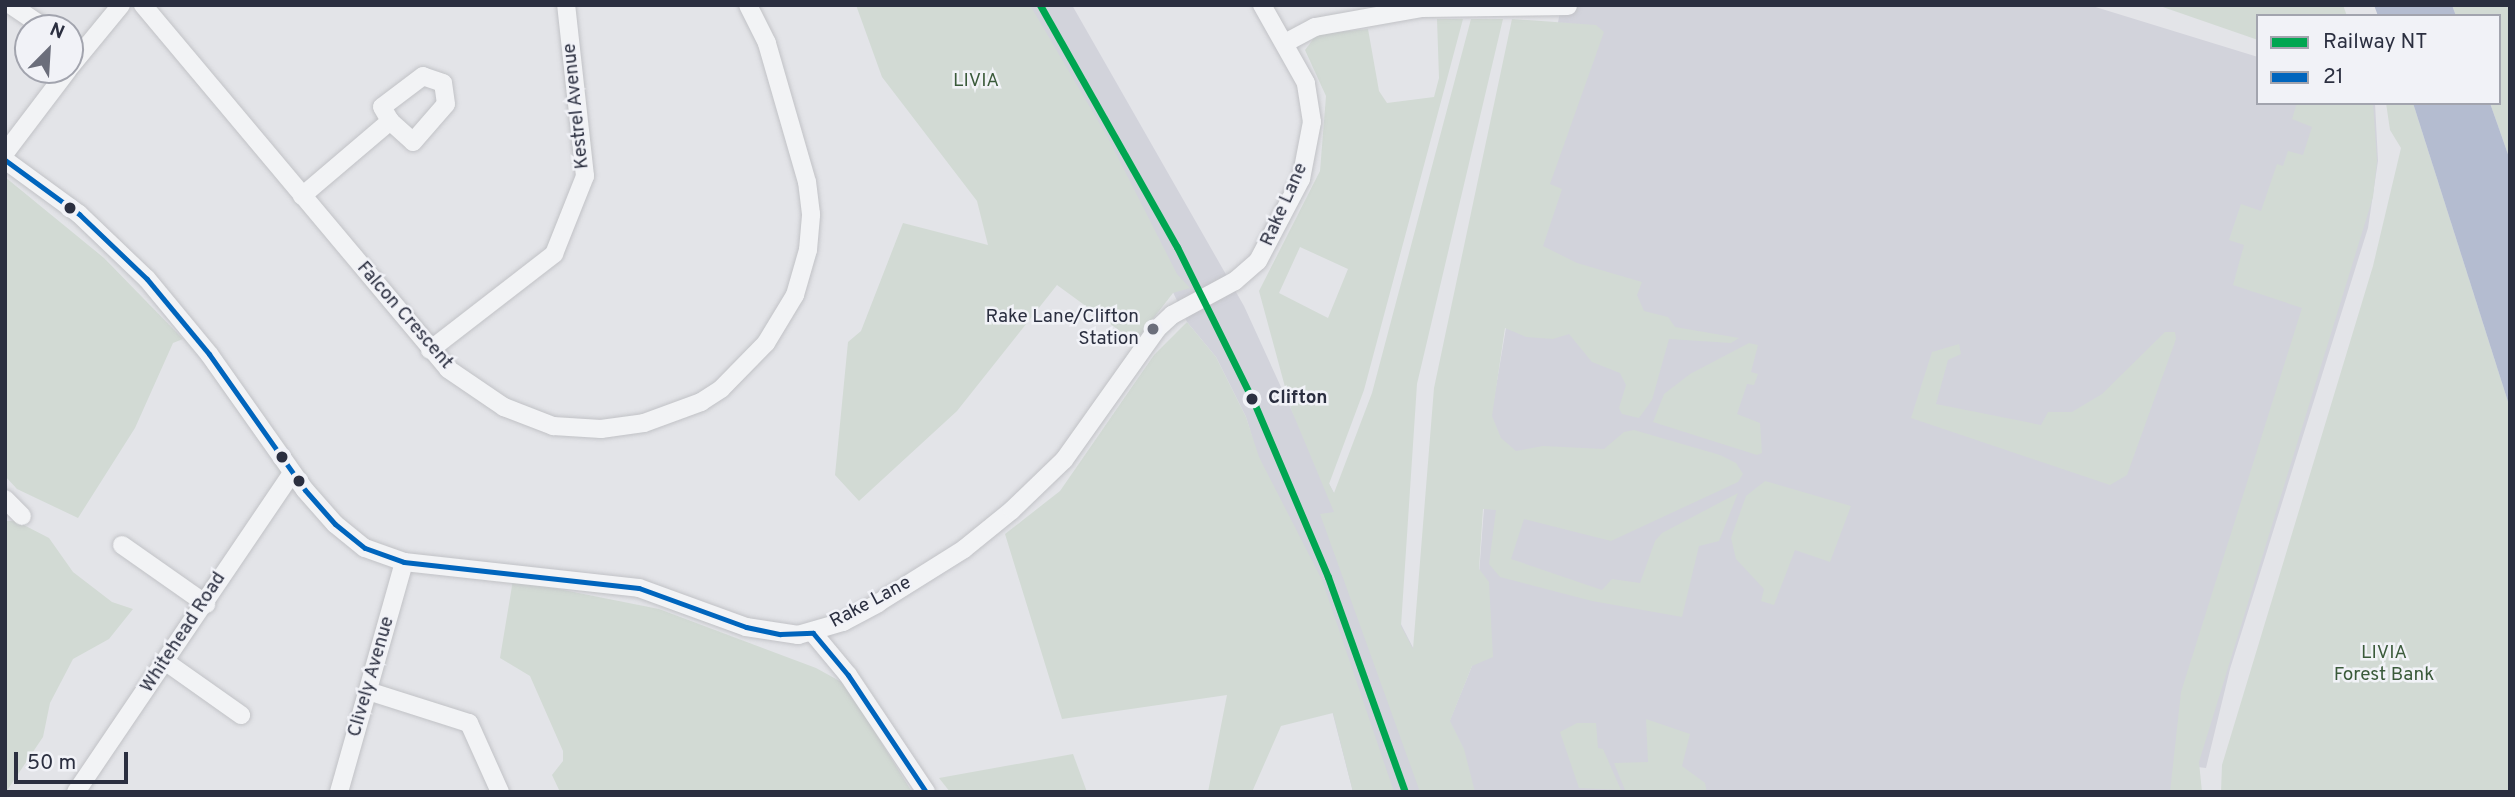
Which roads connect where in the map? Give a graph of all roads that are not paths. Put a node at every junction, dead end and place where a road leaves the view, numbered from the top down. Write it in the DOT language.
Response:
graph roads {
  1 [pos="121,5"];
  2 [pos="143,5"];
  3 [pos="566,5"];
  4 [pos="748,5"];
  5 [pos="1262,5"];
  6 [pos="1568,6"];
  7 [pos="1285,43"];
  8 [pos="84,47"];
  9 [pos="55,84"];
  10 [pos="390,121"];
  11 [pos="5,153"];
  12 [pos="5,160"];
  13 [pos="302,196"];
  14 [pos="430,350"];
  15 [pos="292,473"];
  16 [pos="5,499"];
  17 [pos="22,516"];
  18 [pos="122,545"];
  19 [pos="404,562"];
  20 [pos="206,604"];
  21 [pos="813,633"];
  22 [pos="166,662"];
  23 [pos="368,691"];
  24 [pos="241,715"];
  25 [pos="76,792"];
  26 [pos="339,792"];
  27 [pos="500,792"];
  28 [pos="926,792"];
  1 -- 8 [label="street"];
  2 -- 13 [label="street, Falcon Crescent"];
  3 -- 14 [label="street, Kestrel Avenue"];
  4 -- 14 [label="street, Falcon Crescent"];
  5 -- 7 [label="street, Rake Lane"];
  6 -- 7 [label="street"];
  7 -- 21 [label="street, Rake Lane"];
  9 -- 11 [label="street"];
  10 -- 13 [label="street"];
  12 -- 15 [label="street, Rake Lane"];
  13 -- 14 [label="street, Falcon Crescent"];
  15 -- 19 [label="street, Rake Lane"];
  15 -- 20 [label="street, Whitehead Road"];
  16 -- 17 [label="street"];
  18 -- 20 [label="street"];
  19 -- 21 [label="street, Rake Lane"];
  19 -- 23 [label="street, Clively Avenue"];
  20 -- 22 [label="street, Whitehead Road"];
  21 -- 28 [label="street"];
  22 -- 24 [label="street"];
  22 -- 25 [label="street, Whitehead Road"];
  23 -- 26 [label="street, Clively Avenue"];
  23 -- 27 [label="street"];
}
